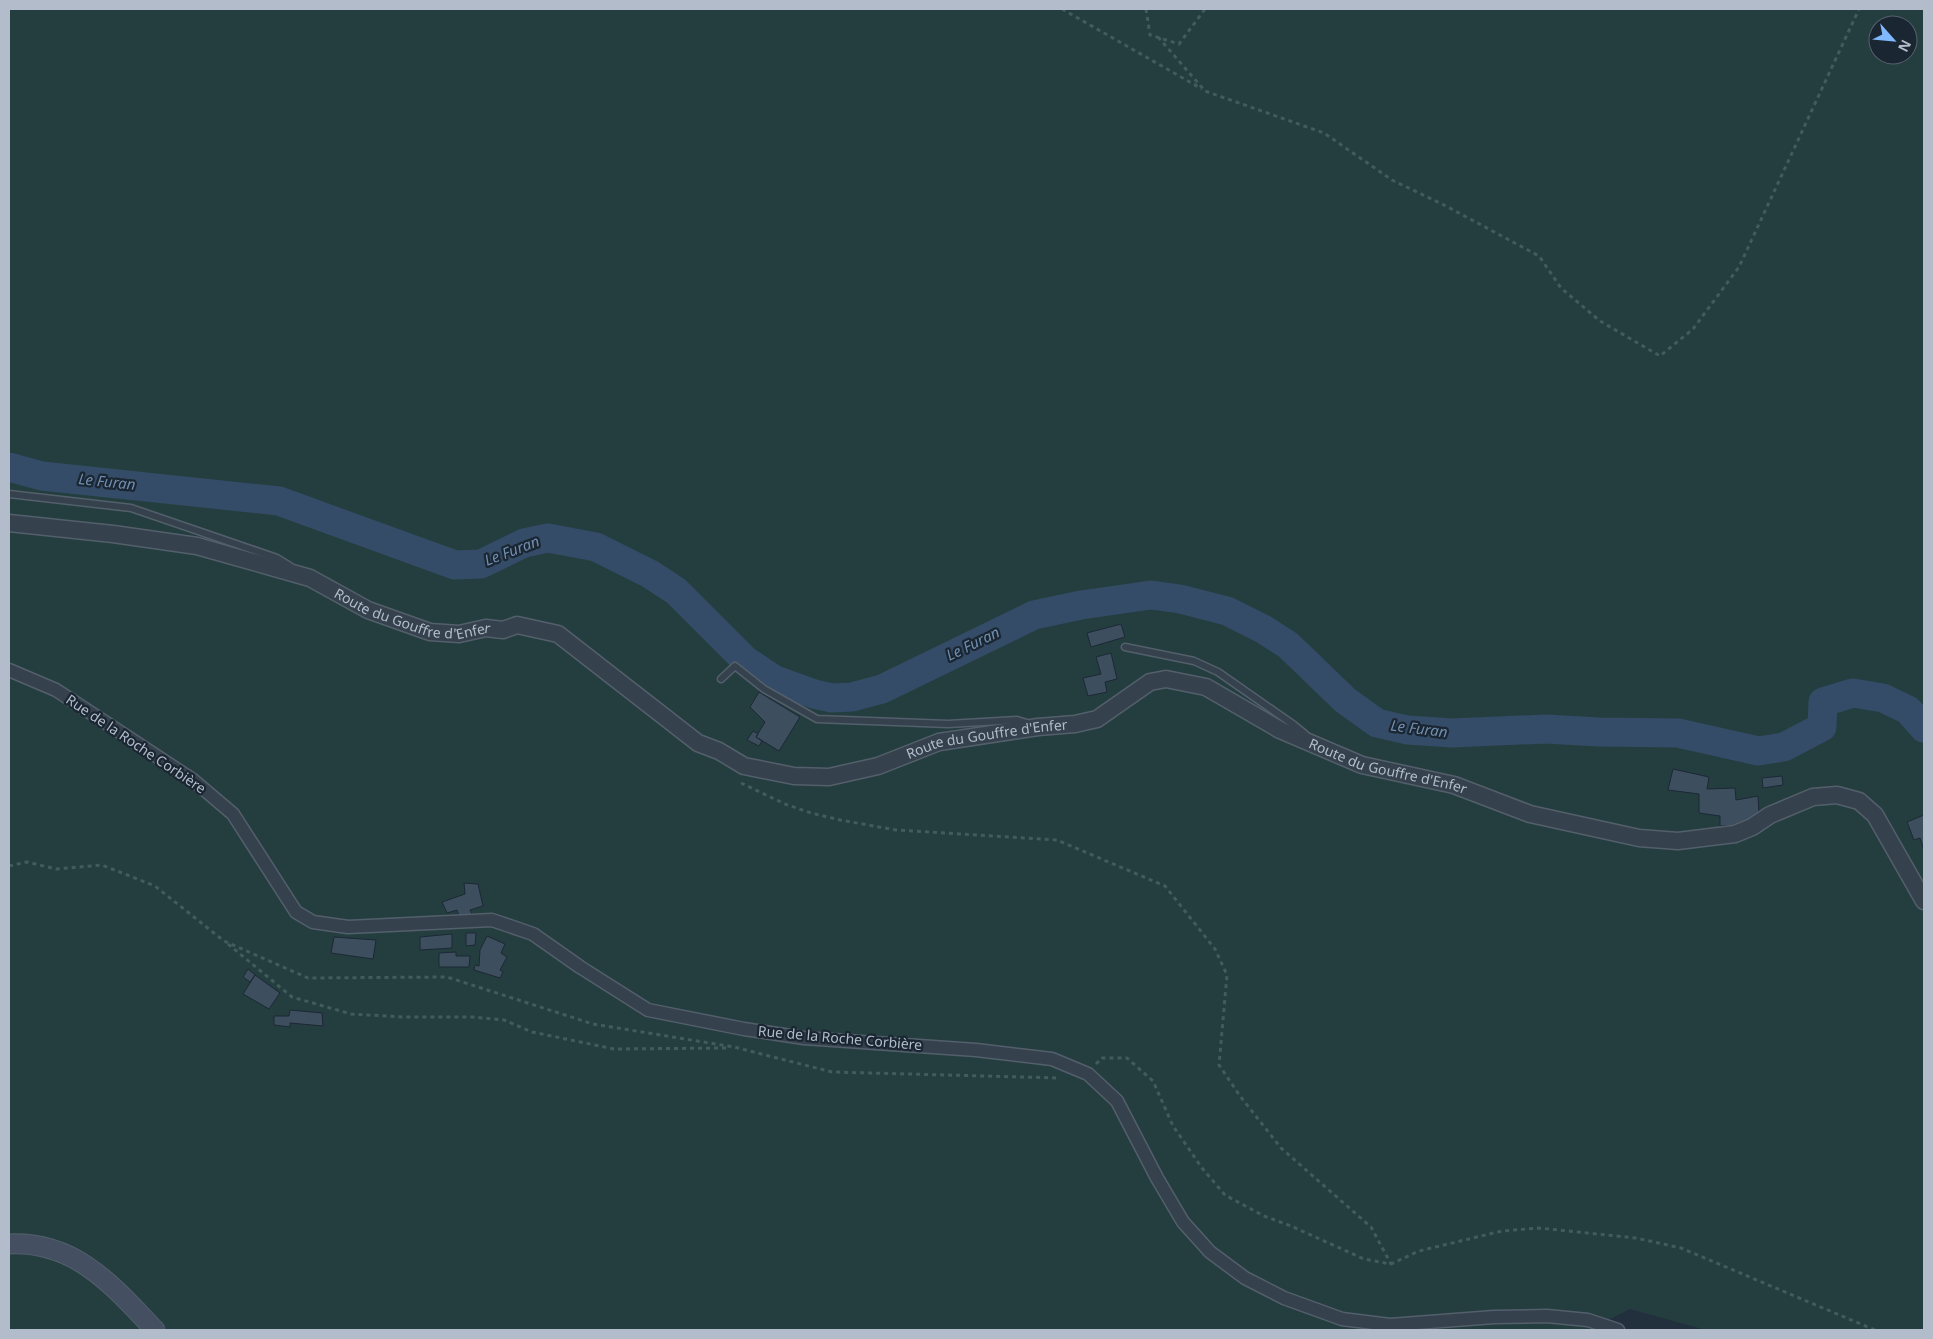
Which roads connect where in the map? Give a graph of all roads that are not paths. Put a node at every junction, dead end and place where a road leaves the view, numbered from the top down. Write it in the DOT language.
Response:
graph roads {
  1 [pos="9,494"];
  2 [pos="9,523"];
  3 [pos="305,577"];
  4 [pos="1125,647"];
  5 [pos="9,670"];
  6 [pos="721,679"];
  7 [pos="1038,727"];
  8 [pos="1322,749"];
  9 [pos="1924,901"];
  10 [pos="9,1244"];
  11 [pos="154,1330"];
  12 [pos="1618,1330"];
  1 -- 3 [label="lane"];
  2 -- 3 [label="street, Route du Gouffre d'Enfer"];
  3 -- 7 [label="street, Route du Gouffre d'Enfer"];
  4 -- 8 [label="lane"];
  5 -- 12 [label="street, Rue de la Roche Corbière"];
  6 -- 7 [label="lane"];
  7 -- 8 [label="street, Route du Gouffre d'Enfer"];
  8 -- 9 [label="street, Route du Gouffre d'Enfer"];
  10 -- 11 [label="main road"];
}
